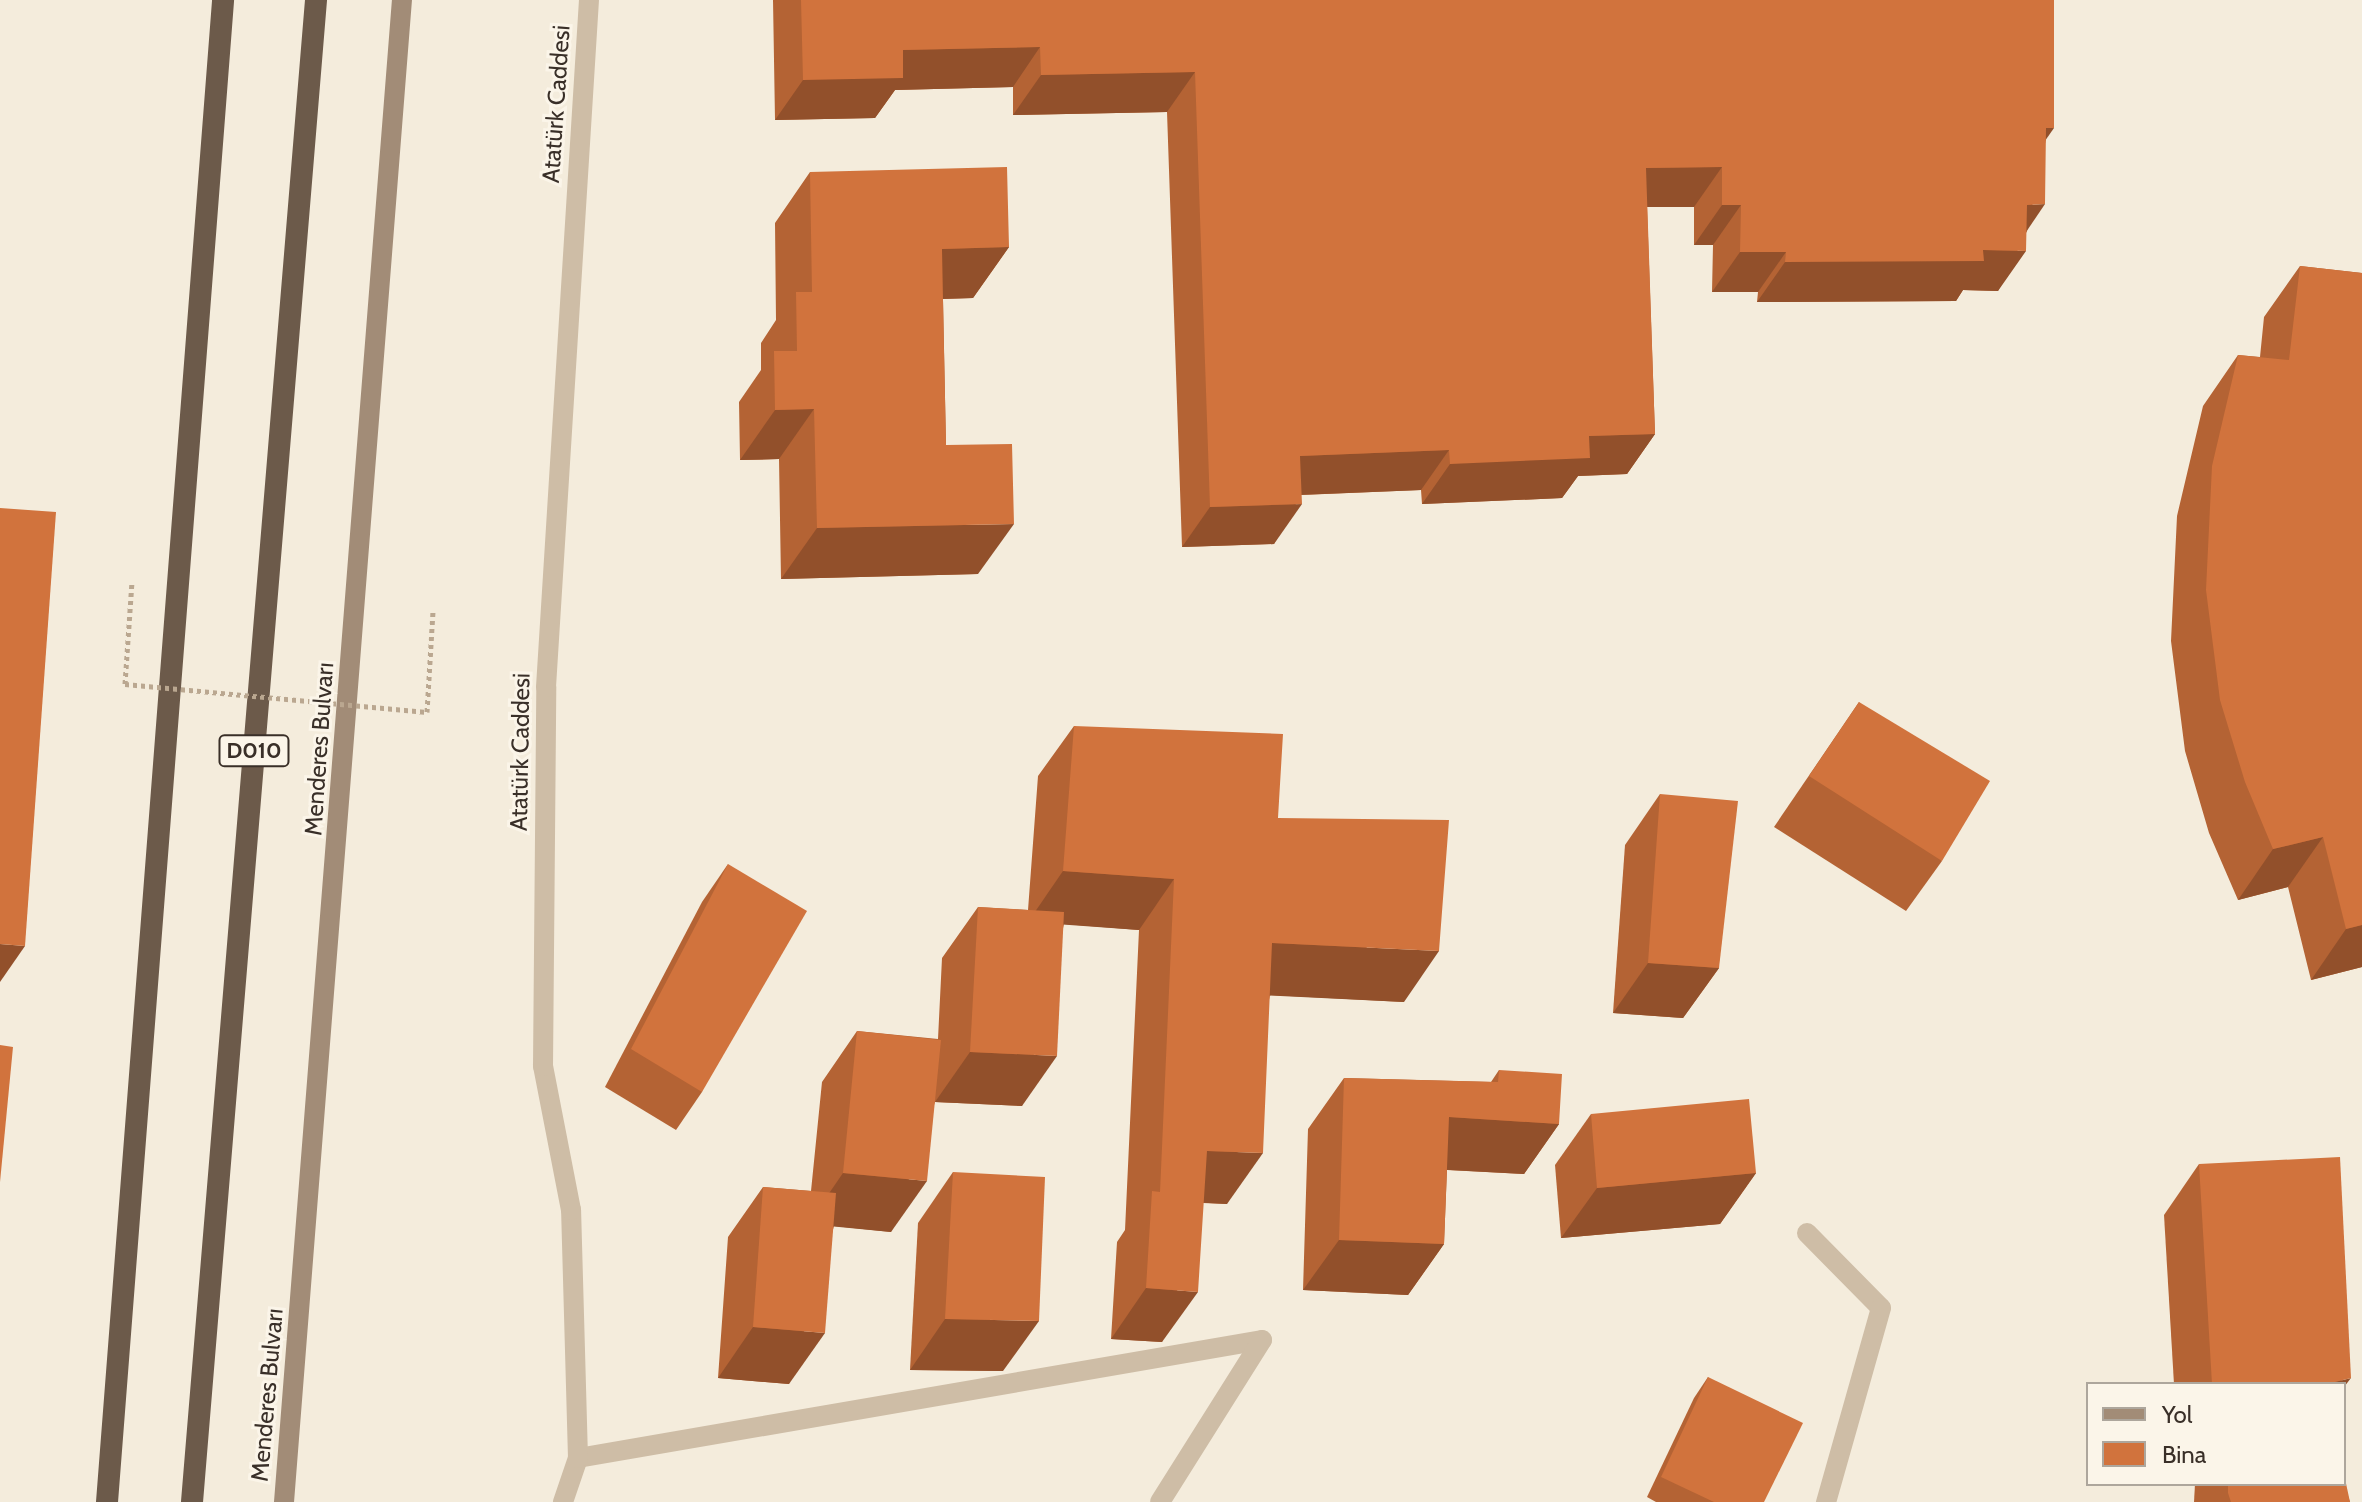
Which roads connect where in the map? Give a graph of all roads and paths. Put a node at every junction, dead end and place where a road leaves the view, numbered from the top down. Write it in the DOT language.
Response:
graph roads {
  1 [pos="223,0"];
  2 [pos="316,0"];
  3 [pos="402,0"];
  4 [pos="589,0"];
  5 [pos="132,581"];
  6 [pos="433,610"];
  7 [pos="1807,1233"];
  8 [pos="578,1458"];
  9 [pos="107,1502"];
  10 [pos="192,1502"];
  11 [pos="284,1502"];
  12 [pos="563,1502"];
  13 [pos="1160,1502"];
  14 [pos="1826,1502"];
  1 -- 9 [label="highway"];
  2 -- 10 [label="highway, D010"];
  3 -- 11 [label="main road, Menderes Bulvarı"];
  4 -- 8 [label="street, Atatürk Caddesi"];
  5 -- 6 [label="path, bridge"];
  7 -- 14 [label="street"];
  8 -- 12 [label="street, Atatürk Caddesi"];
  8 -- 13 [label="street"];
}
